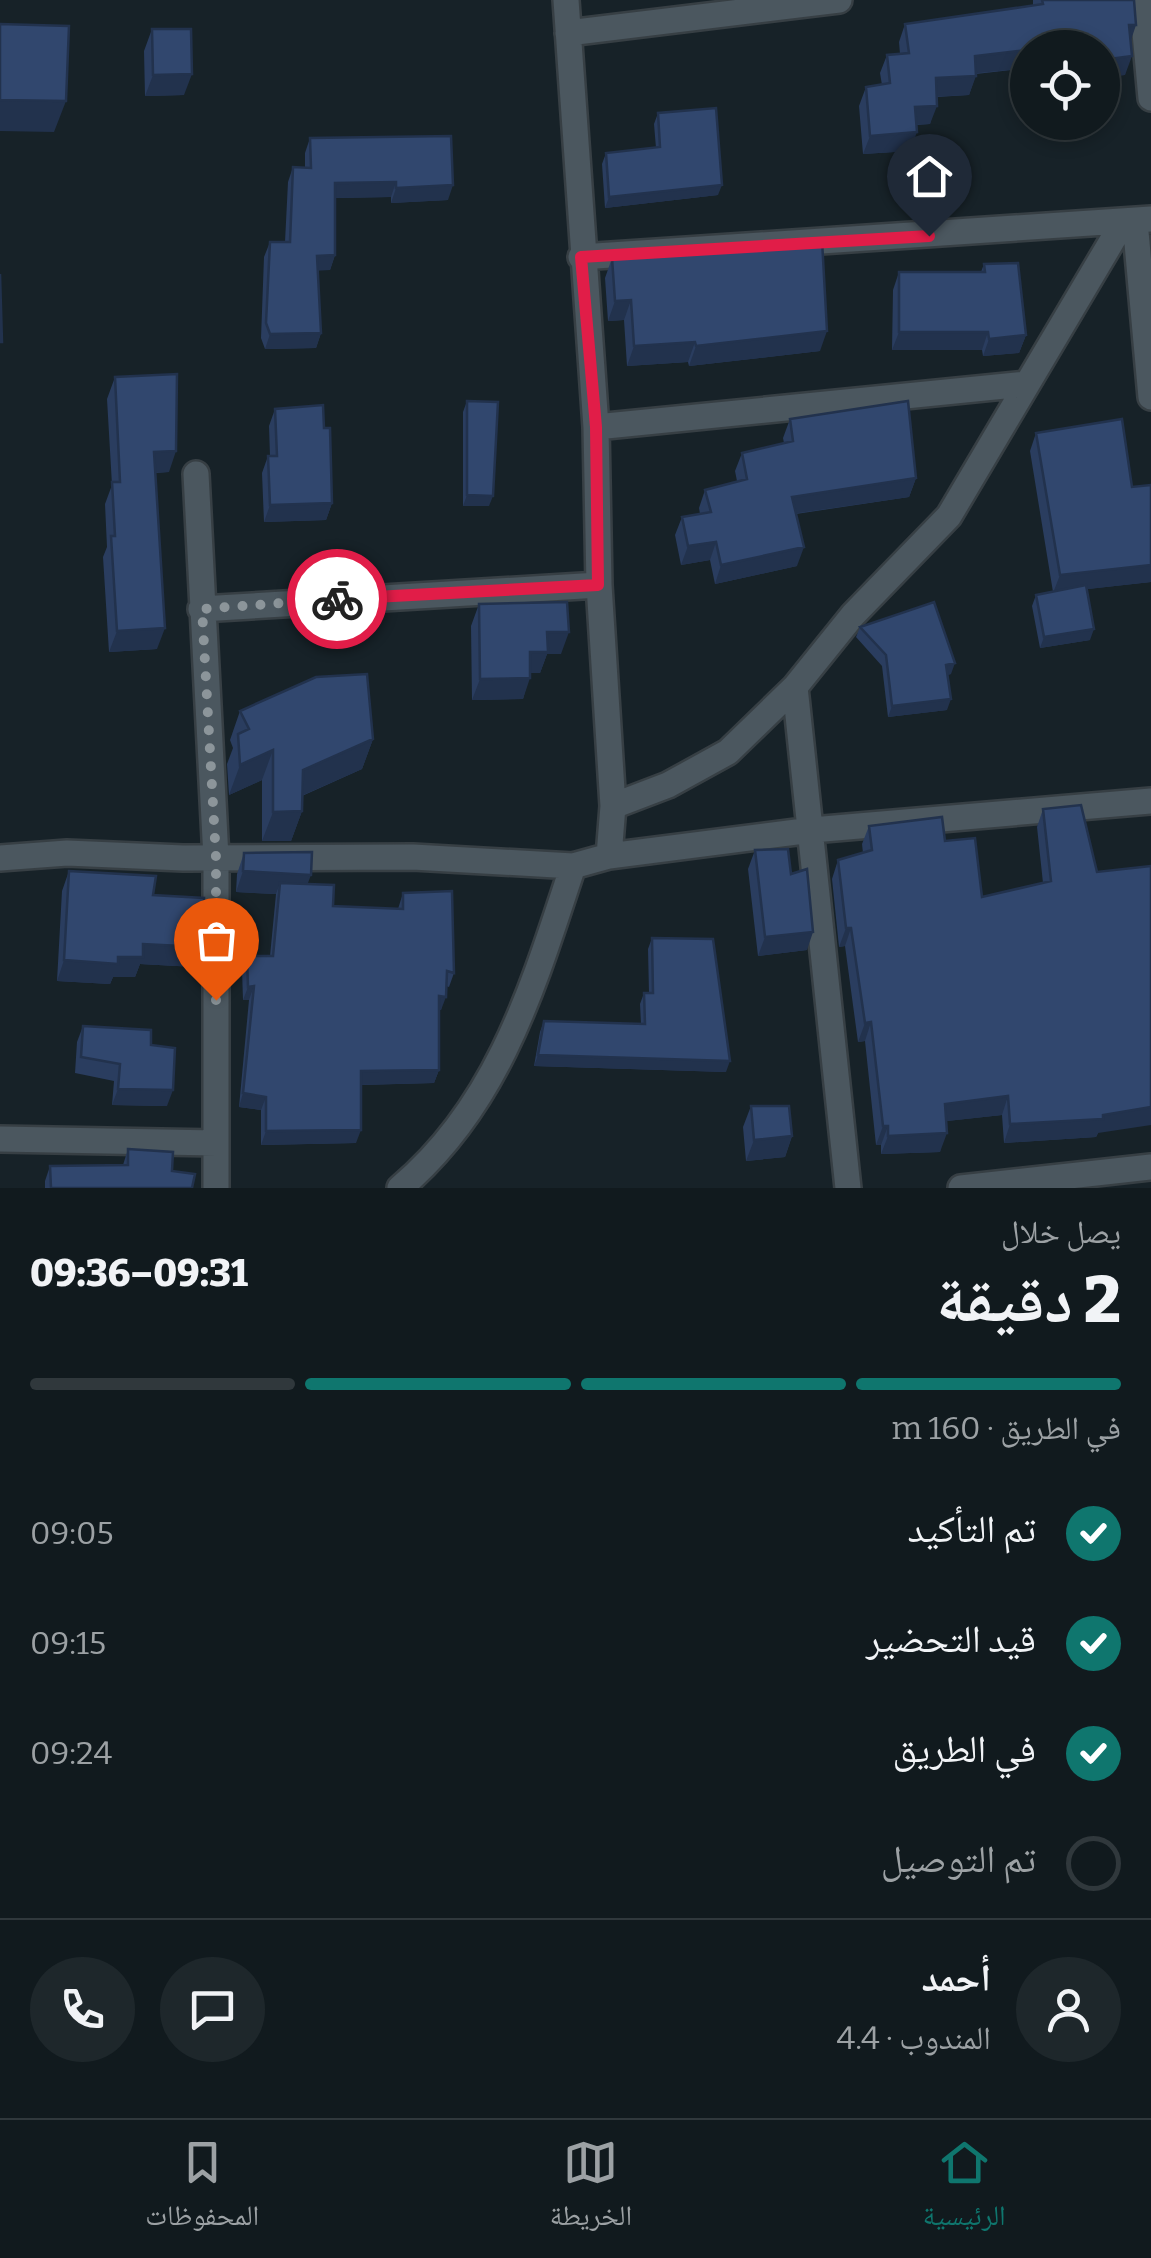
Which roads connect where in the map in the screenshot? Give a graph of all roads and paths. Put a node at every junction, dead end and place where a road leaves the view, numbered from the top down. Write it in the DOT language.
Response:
graph roads {
  1 [pos="566,0"];
  2 [pos="839,0"];
  3 [pos="1142,0"];
  4 [pos="568,34"];
  5 [pos="1151,98"];
  6 [pos="1136,222"];
  7 [pos="581,257"];
  8 [pos="1026,384"];
  9 [pos="1151,398"];
  10 [pos="596,427"];
  11 [pos="196,474"];
  12 [pos="598,585"];
  13 [pos="202,609"];
  14 [pos="795,687"];
  15 [pos="1151,801"];
  16 [pos="613,806"];
  17 [pos="812,830"];
  18 [pos="609,856"];
  19 [pos="0,858"];
  20 [pos="216,858"];
  21 [pos="572,866"];
  22 [pos="0,1139"];
  23 [pos="216,1143"];
  24 [pos="1151,1167"];
  25 [pos="216,1188"];
  26 [pos="400,1188"];
  27 [pos="848,1188"];
  28 [pos="961,1188"];
  1 -- 4 [label="street"];
  2 -- 4 [label="street"];
  3 -- 5 [label="street"];
  4 -- 7 [label="street"];
  6 -- 7 [label="street"];
  6 -- 8 [label="street"];
  6 -- 9 [label="street"];
  7 -- 10 [label="street"];
  8 -- 10 [label="street"];
  8 -- 14 [label="street"];
  10 -- 12 [label="street"];
  11 -- 13 [label="street"];
  12 -- 13 [label="street"];
  12 -- 16 [label="street"];
  13 -- 20 [label="street"];
  14 -- 16 [label="street"];
  14 -- 17 [label="street"];
  15 -- 17 [label="street"];
  16 -- 18 [label="street"];
  17 -- 18 [label="street"];
  17 -- 27 [label="street"];
  18 -- 21 [label="street"];
  19 -- 20 [label="street"];
  20 -- 21 [label="street"];
  20 -- 23 [label="street"];
  21 -- 26 [label="street"];
  22 -- 23 [label="street"];
  23 -- 25 [label="street"];
  24 -- 28 [label="street"];
}
